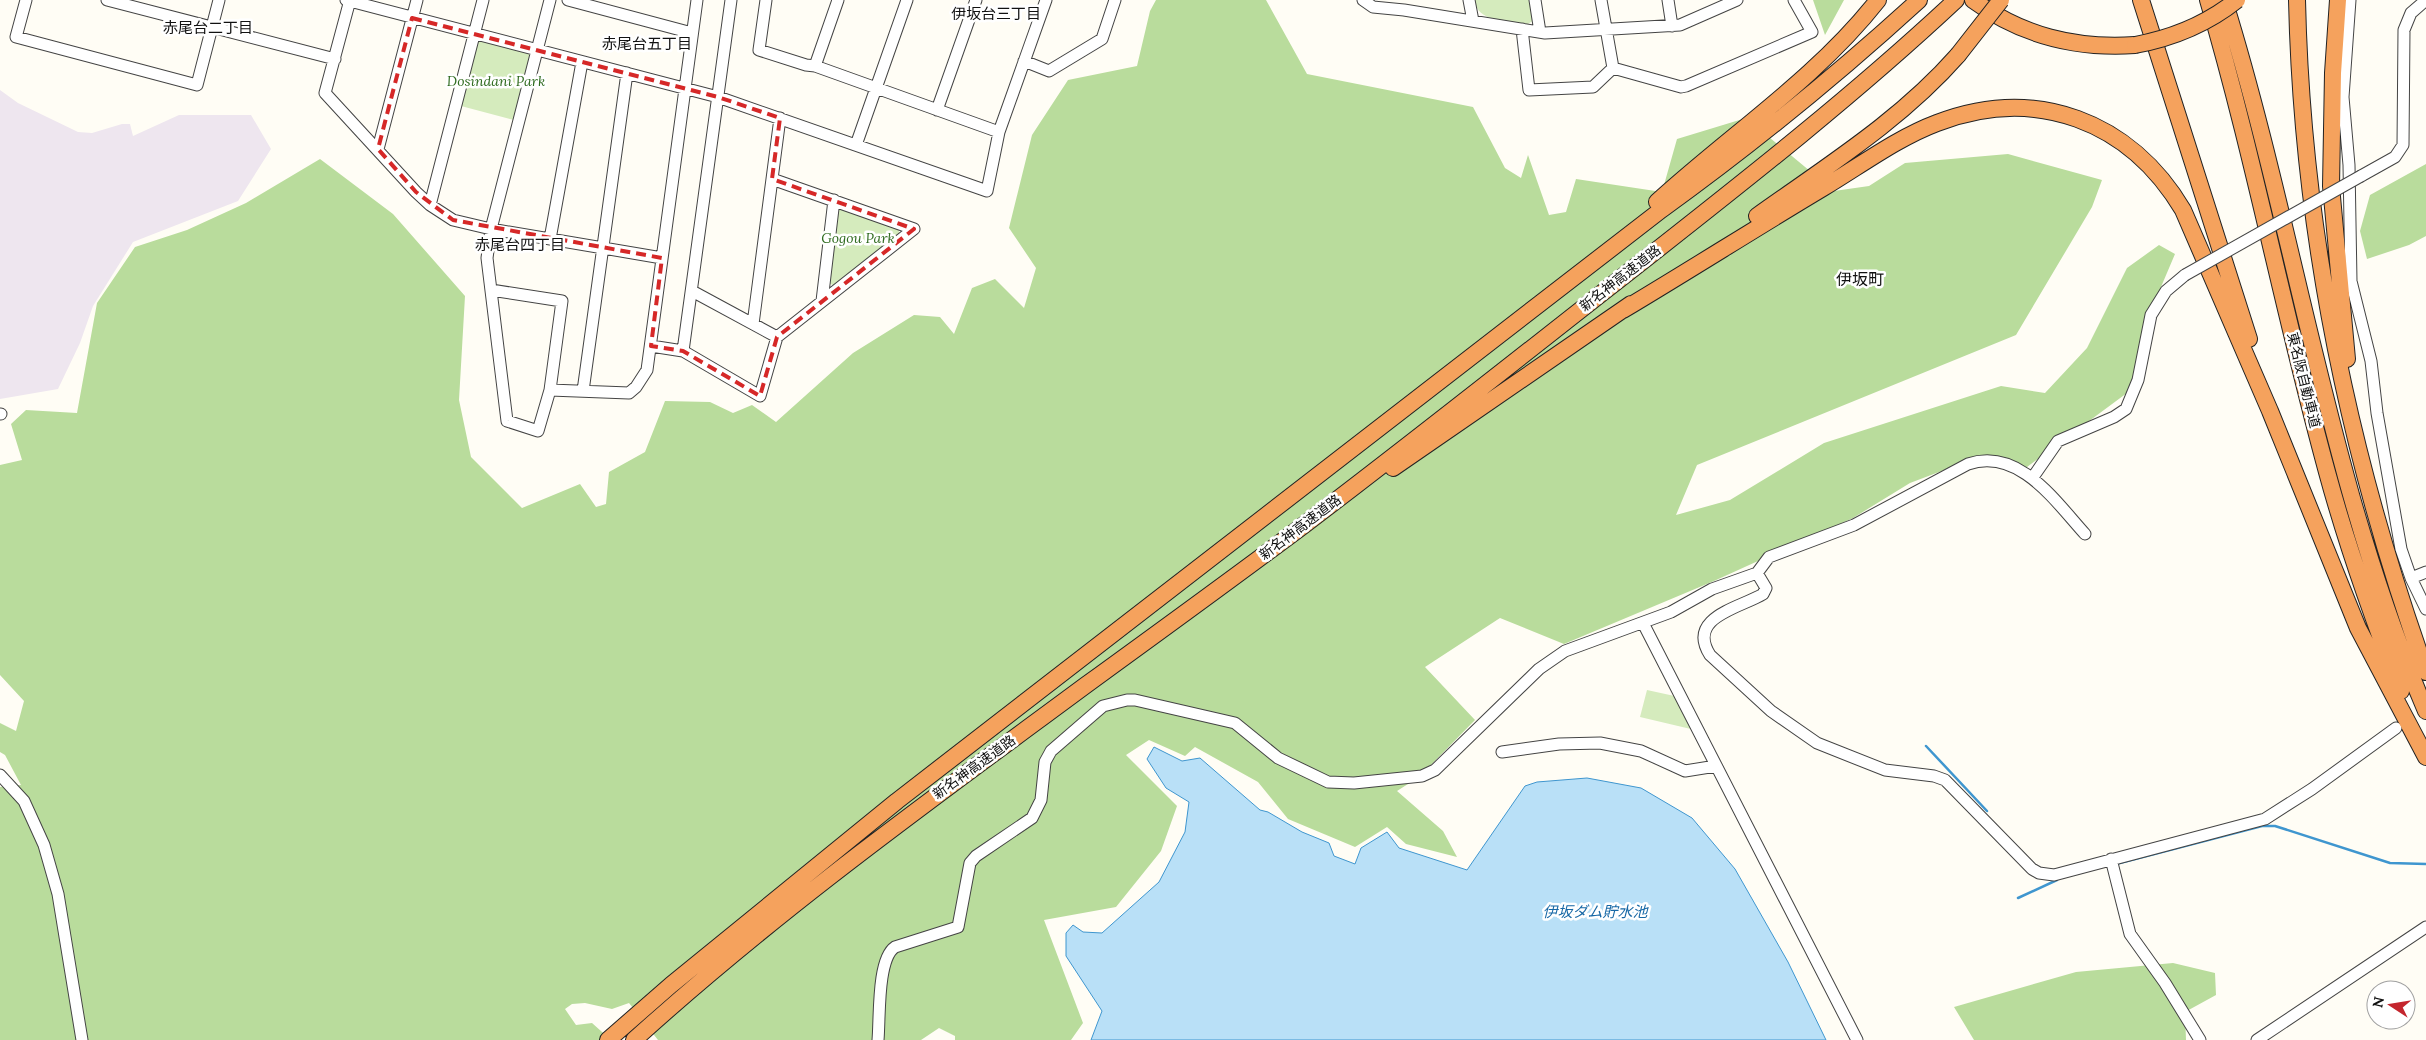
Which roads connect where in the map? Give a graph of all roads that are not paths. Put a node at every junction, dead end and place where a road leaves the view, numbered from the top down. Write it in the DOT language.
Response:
graph roads {
  1 [pos="26,0"];
  2 [pos="107,0"];
  3 [pos="219,0"];
  4 [pos="348,0"];
  5 [pos="417,0"];
  6 [pos="483,0"];
  7 [pos="550,0"];
  8 [pos="568,0"];
  9 [pos="697,0"];
  10 [pos="731,0"];
  11 [pos="766,0"];
  12 [pos="838,0"];
  13 [pos="907,0"];
  14 [pos="976,0"];
  15 [pos="1046,0"];
  16 [pos="1115,0"];
  17 [pos="1363,0"];
  18 [pos="1470,0"];
  19 [pos="1535,0"];
  20 [pos="1601,0"];
  21 [pos="1668,0"];
  22 [pos="1737,0"];
  23 [pos="1794,0"];
  24 [pos="1865,0"];
  25 [pos="1878,0"];
  26 [pos="1919,0"];
  27 [pos="1974,0"];
  28 [pos="2001,0"];
  29 [pos="2141,0"];
  30 [pos="2208,0"];
  31 [pos="2224,0"];
  32 [pos="2237,0"];
  33 [pos="2297,0"];
  34 [pos="2338,0"];
  35 [pos="2350,0"];
  36 [pos="2426,0"];
  37 [pos="1952,3"];
  38 [pos="1403,5"];
  39 [pos="412,18"];
  40 [pos="1473,21"];
  41 [pos="1672,26"];
  42 [pos="212,27"];
  43 [pos="1522,29"];
  44 [pos="1606,29"];
  45 [pos="1540,32"];
  46 [pos="474,33"];
  47 [pos="692,33"];
  48 [pos="537,50"];
  49 [pos="335,60"];
  50 [pos="1024,61"];
  51 [pos="582,62"];
  52 [pos="1818,63"];
  53 [pos="815,66"];
  54 [pos="1613,68"];
  55 [pos="627,74"];
  56 [pos="685,88"];
  57 [pos="876,88"];
  58 [pos="718,97"];
  59 [pos="937,110"];
  60 [pos="780,118"];
  61 [pos="999,132"];
  62 [pos="856,145"];
  63 [pos="378,149"];
  64 [pos="772,179"];
  65 [pos="834,200"];
  66 [pos="430,205"];
  67 [pos="491,229"];
  68 [pos="550,239"];
  69 [pos="603,248"];
  70 [pos="662,258"];
  71 [pos="1598,260"];
  72 [pos="491,290"];
  73 [pos="692,291"];
  74 [pos="822,301"];
  75 [pos="1623,310"];
  76 [pos="753,324"];
  77 [pos="777,337"];
  78 [pos="650,346"];
  79 [pos="683,351"];
  80 [pos="550,390"];
  81 [pos="583,391"];
  82 [pos="2270,411"];
  83 [pos="2357,448"];
  84 [pos="2033,477"];
  85 [pos="1303,526"];
  86 [pos="2085,534"];
  87 [pos="2426,572"];
  88 [pos="1757,573"];
  89 [pos="2411,578"];
  90 [pos="2426,609"];
  91 [pos="1643,623"];
  92 [pos="2426,672"];
  93 [pos="2426,711"];
  94 [pos="2396,728"];
  95 [pos="1502,752"];
  96 [pos="2426,753"];
  97 [pos="2426,757"];
  98 [pos="1716,766"];
  99 [pos="0,775"];
  100 [pos="2112,863"];
  101 [pos="2426,927"];
  102 [pos="676,991"];
  103 [pos="82,1040"];
  104 [pos="608,1040"];
  105 [pos="634,1040"];
  106 [pos="878,1040"];
  107 [pos="1857,1040"];
  108 [pos="2200,1040"];
  109 [pos="2257,1040"];
  1 -- 42 [label="street"];
  2 -- 42 [label="street"];
  3 -- 42 [label="street"];
  4 -- 39 [label="street"];
  4 -- 49 [label="street"];
  5 -- 39 [label="street"];
  6 -- 46 [label="street"];
  7 -- 48 [label="street"];
  8 -- 47 [label="street"];
  9 -- 47 [label="street"];
  10 -- 58 [label="street"];
  11 -- 53 [label="street"];
  12 -- 53 [label="street"];
  13 -- 57 [label="street"];
  14 -- 59 [label="street"];
  15 -- 50 [label="street"];
  16 -- 50 [label="street"];
  17 -- 38 [label="street"];
  18 -- 40 [label="street"];
  19 -- 45 [label="street"];
  20 -- 44 [label="street"];
  21 -- 41 [label="street"];
  22 -- 41 [label="street"];
  23 -- 54 [label="street"];
  24 -- 52 [label="highway"];
  25 -- 52 [label="highway"];
  26 -- 71 [label="highway, 新名神高速道路"];
  27 -- 32 [label="highway, bridge"];
  28 -- 75 [label="highway, bridge"];
  29 -- 82 [label="highway"];
  30 -- 96 [label="highway, 東名阪自動車道"];
  31 -- 93 [label="highway, 東名阪自動車道"];
  33 -- 83 [label="highway"];
  34 -- 83 [label="highway"];
  35 -- 89 [label="street"];
  36 -- 84 [label="street, bridge"];
  37 -- 85 [label="highway, 新名神高速道路"];
  38 -- 40 [label="street"];
  39 -- 46 [label="street"];
  39 -- 63 [label="street"];
  40 -- 43 [label="street"];
  41 -- 44 [label="street"];
  42 -- 49 [label="street"];
  43 -- 45 [label="street"];
  43 -- 54 [label="street"];
  44 -- 45 [label="street"];
  44 -- 54 [label="street"];
  46 -- 48 [label="street"];
  46 -- 66 [label="street"];
  47 -- 56 [label="street"];
  48 -- 51 [label="street"];
  48 -- 67 [label="street"];
  49 -- 63 [label="street"];
  50 -- 61 [label="street"];
  51 -- 55 [label="street"];
  51 -- 68 [label="street"];
  52 -- 71 [label="highway"];
  53 -- 57 [label="street"];
  55 -- 56 [label="street"];
  55 -- 69 [label="street"];
  56 -- 58 [label="street"];
  56 -- 70 [label="street"];
  57 -- 59 [label="street"];
  57 -- 62 [label="street"];
  58 -- 60 [label="street"];
  58 -- 73 [label="street"];
  59 -- 61 [label="street"];
  60 -- 62 [label="street"];
  60 -- 64 [label="street"];
  61 -- 62 [label="street"];
  63 -- 66 [label="street"];
  64 -- 65 [label="street"];
  64 -- 76 [label="street"];
  65 -- 74 [label="street"];
  65 -- 74 [label="street"];
  66 -- 67 [label="street"];
  67 -- 68 [label="street"];
  67 -- 72 [label="street"];
  68 -- 69 [label="street"];
  69 -- 70 [label="street"];
  69 -- 81 [label="street"];
  70 -- 78 [label="street"];
  71 -- 102 [label="highway, 新名神高速道路"];
  72 -- 80 [label="street"];
  72 -- 80 [label="street"];
  73 -- 76 [label="street"];
  73 -- 79 [label="street"];
  74 -- 77 [label="street"];
  75 -- 82 [label="highway"];
  75 -- 85 [label="highway"];
  76 -- 77 [label="street"];
  77 -- 79 [label="street"];
  78 -- 79 [label="street"];
  78 -- 81 [label="street"];
  80 -- 81 [label="street"];
  82 -- 97 [label="highway"];
  83 -- 92 [label="highway"];
  84 -- 86 [label="street"];
  84 -- 88 [label="street"];
  85 -- 102 [label="highway, 新名神高速道路"];
  87 -- 89 [label="street"];
  88 -- 91 [label="street"];
  88 -- 100 [label="street"];
  89 -- 90 [label="street"];
  91 -- 98 [label="street"];
  91 -- 106 [label="street"];
  94 -- 100 [label="street"];
  95 -- 98 [label="street"];
  98 -- 107 [label="street"];
  99 -- 103 [label="street"];
  100 -- 108 [label="street"];
  101 -- 109 [label="street"];
  102 -- 104 [label="highway, 新名神高速道路"];
  102 -- 105 [label="highway, 新名神高速道路"];
}
